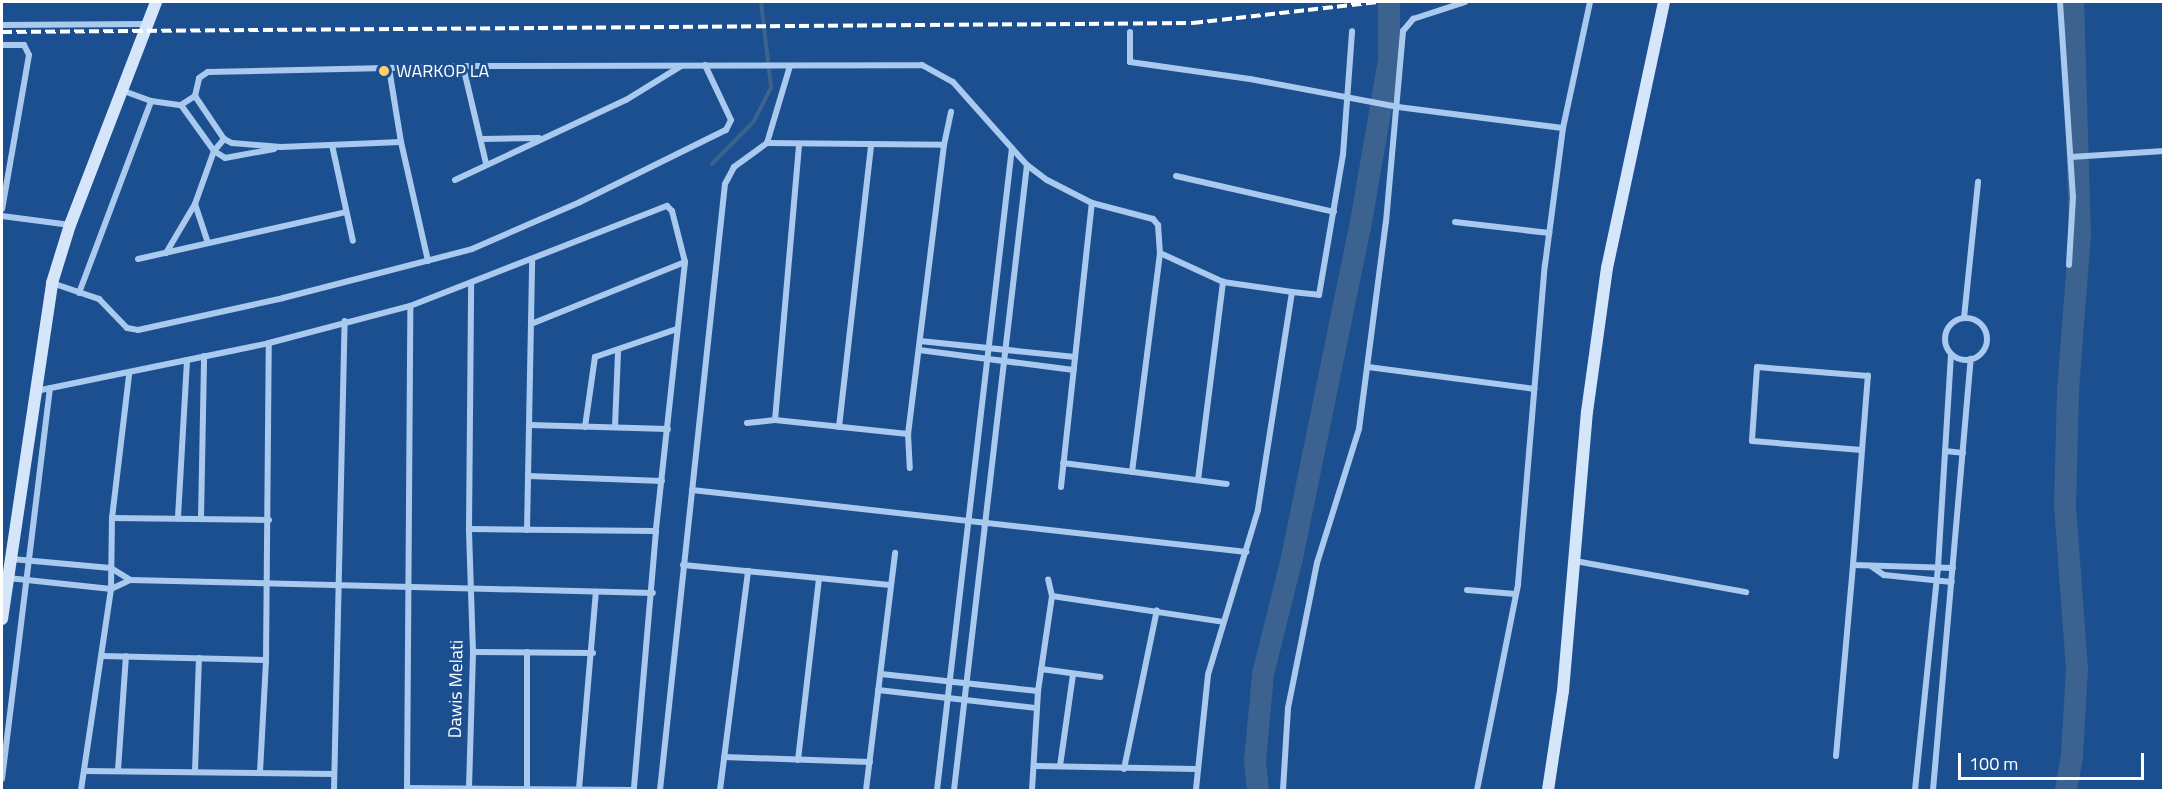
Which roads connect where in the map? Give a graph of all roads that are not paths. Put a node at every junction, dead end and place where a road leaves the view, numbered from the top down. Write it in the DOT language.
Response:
graph roads {
  1 [pos="156,2"];
  2 [pos="1465,2"];
  3 [pos="1590,2"];
  4 [pos="1664,2"];
  5 [pos="2060,2"];
  6 [pos="146,24"];
  7 [pos="2,26"];
  8 [pos="1352,31"];
  9 [pos="1130,32"];
  10 [pos="2,45"];
  11 [pos="705,65"];
  12 [pos="463,66"];
  13 [pos="682,66"];
  14 [pos="790,66"];
  15 [pos="389,68"];
  16 [pos="121,90"];
  17 [pos="195,96"];
  18 [pos="1352,100"];
  19 [pos="151,101"];
  20 [pos="181,105"];
  21 [pos="1398,107"];
  22 [pos="951,112"];
  23 [pos="1563,128"];
  24 [pos="542,138"];
  25 [pos="224,139"];
  26 [pos="482,139"];
  27 [pos="401,142"];
  28 [pos="767,143"];
  29 [pos="799,144"];
  30 [pos="332,145"];
  31 [pos="871,145"];
  32 [pos="944,146"];
  33 [pos="281,147"];
  34 [pos="1012,148"];
  35 [pos="214,151"];
  36 [pos="2163,151"];
  37 [pos="2073,157"];
  38 [pos="486,163"];
  39 [pos="1027,165"];
  40 [pos="1176,176"];
  41 [pos="455,180"];
  42 [pos="1978,182"];
  43 [pos="1092,203"];
  44 [pos="195,204"];
  45 [pos="2,209"];
  46 [pos="346,212"];
  47 [pos="1334,212"];
  48 [pos="2,216"];
  49 [pos="1455,222"];
  50 [pos="70,225"];
  51 [pos="1549,233"];
  52 [pos="352,241"];
  53 [pos="208,243"];
  54 [pos="166,253"];
  55 [pos="1160,253"];
  56 [pos="138,259"];
  57 [pos="428,261"];
  58 [pos="532,261"];
  59 [pos="685,262"];
  60 [pos="2069,265"];
  61 [pos="1223,282"];
  62 [pos="52,283"];
  63 [pos="471,283"];
  64 [pos="1292,292"];
  65 [pos="80,293"];
  66 [pos="410,306"];
  67 [pos="1964,318"];
  68 [pos="345,321"];
  69 [pos="531,324"];
  70 [pos="677,329"];
  71 [pos="920,341"];
  72 [pos="269,343"];
  73 [pos="987,348"];
  74 [pos="919,350"];
  75 [pos="1004,350"];
  76 [pos="618,351"];
  77 [pos="1951,354"];
  78 [pos="204,356"];
  79 [pos="1075,357"];
  80 [pos="986,359"];
  81 [pos="1971,359"];
  82 [pos="187,360"];
  83 [pos="1003,361"];
  84 [pos="1368,367"];
  85 [pos="1074,370"];
  86 [pos="129,375"];
  87 [pos="50,388"];
  88 [pos="1535,389"];
  89 [pos="34,391"];
  90 [pos="775,420"];
  91 [pos="747,423"];
  92 [pos="530,425"];
  93 [pos="585,427"];
  94 [pos="615,427"];
  95 [pos="839,427"];
  96 [pos="668,429"];
  97 [pos="908,434"];
  98 [pos="1862,450"];
  99 [pos="1945,451"];
  100 [pos="1963,453"];
  101 [pos="1064,463"];
  102 [pos="910,468"];
  103 [pos="1132,472"];
  104 [pos="528,476"];
  105 [pos="1198,480"];
  106 [pos="662,481"];
  107 [pos="1227,484"];
  108 [pos="1061,487"];
  109 [pos="692,490"];
  110 [pos="112,518"];
  111 [pos="178,518"];
  112 [pos="201,518"];
  113 [pos="269,520"];
  114 [pos="968,523"];
  115 [pos="984,525"];
  116 [pos="469,529"];
  117 [pos="527,530"];
  118 [pos="656,531"];
  119 [pos="1247,552"];
  120 [pos="895,553"];
  121 [pos="9,559"];
  122 [pos="28,560"];
  123 [pos="1575,561"];
  124 [pos="683,565"];
  125 [pos="1853,565"];
  126 [pos="1870,566"];
  127 [pos="1938,567"];
  128 [pos="1953,567"];
  129 [pos="111,568"];
  130 [pos="748,571"];
  131 [pos="8,578"];
  132 [pos="26,579"];
  133 [pos="819,579"];
  134 [pos="1048,579"];
  135 [pos="130,580"];
  136 [pos="1936,582"];
  137 [pos="1952,582"];
  138 [pos="890,585"];
  139 [pos="266,586"];
  140 [pos="339,587"];
  141 [pos="111,589"];
  142 [pos="411,589"];
  143 [pos="471,590"];
  144 [pos="1467,590"];
  145 [pos="596,592"];
  146 [pos="1746,592"];
  147 [pos="653,593"];
  148 [pos="1516,594"];
  149 [pos="1052,596"];
  150 [pos="1157,610"];
  151 [pos="2,619"];
  152 [pos="1223,622"];
  153 [pos="473,652"];
  154 [pos="527,652"];
  155 [pos="593,653"];
  156 [pos="102,656"];
  157 [pos="126,656"];
  158 [pos="199,658"];
  159 [pos="266,660"];
  160 [pos="1041,669"];
  161 [pos="881,674"];
  162 [pos="1073,675"];
  163 [pos="1100,677"];
  164 [pos="950,681"];
  165 [pos="967,683"];
  166 [pos="878,690"];
  167 [pos="1038,691"];
  168 [pos="948,698"];
  169 [pos="964,699"];
  170 [pos="1037,708"];
  171 [pos="1836,756"];
  172 [pos="724,757"];
  173 [pos="798,760"];
  174 [pos="870,762"];
  175 [pos="1036,766"];
  176 [pos="1060,766"];
  177 [pos="1124,769"];
  178 [pos="1196,769"];
  179 [pos="118,770"];
  180 [pos="86,771"];
  181 [pos="195,771"];
  182 [pos="260,772"];
  183 [pos="334,774"];
  184 [pos="2,779"];
  185 [pos="469,788"];
  186 [pos="407,789"];
  187 [pos="527,789"];
  188 [pos="579,789"];
  189 [pos="81,790"];
  190 [pos="334,790"];
  191 [pos="634,790"];
  192 [pos="660,790"];
  193 [pos="720,790"];
  194 [pos="866,790"];
  195 [pos="938,790"];
  196 [pos="954,790"];
  197 [pos="1032,790"];
  198 [pos="1196,790"];
  199 [pos="1283,790"];
  200 [pos="1477,790"];
  201 [pos="1548,790"];
  202 [pos="1915,790"];
  203 [pos="1934,790"];
  1 -- 6 [label="street"];
  2 -- 21 [label="street"];
  3 -- 23 [label="street"];
  4 -- 123 [label="street"];
  5 -- 37 [label="street"];
  6 -- 7 [label="street"];
  6 -- 16 [label="street"];
  8 -- 18 [label="street"];
  9 -- 18 [label="street"];
  10 -- 45 [label="street"];
  11 -- 13 [label="street"];
  11 -- 14 [label="street"];
  11 -- 57 [label="street"];
  12 -- 13 [label="street"];
  12 -- 15 [label="street"];
  12 -- 26 [label="street"];
  13 -- 24 [label="street"];
  14 -- 28 [label="street"];
  14 -- 34 [label="street"];
  15 -- 17 [label="street"];
  15 -- 27 [label="street"];
  16 -- 19 [label="street"];
  16 -- 50 [label="street"];
  17 -- 20 [label="street"];
  17 -- 25 [label="street"];
  18 -- 21 [label="street"];
  18 -- 47 [label="street"];
  19 -- 20 [label="street"];
  19 -- 65 [label="street"];
  20 -- 35 [label="street"];
  21 -- 23 [label="street"];
  21 -- 84 [label="street"];
  22 -- 32 [label="street"];
  23 -- 51 [label="street"];
  24 -- 26 [label="street"];
  24 -- 38 [label="street"];
  25 -- 33 [label="street"];
  25 -- 35 [label="street"];
  26 -- 38 [label="street"];
  27 -- 30 [label="street"];
  27 -- 57 [label="street"];
  28 -- 29 [label="street"];
  28 -- 109 [label="street"];
  29 -- 31 [label="street"];
  29 -- 90 [label="street"];
  30 -- 33 [label="street"];
  30 -- 46 [label="street"];
  31 -- 32 [label="street"];
  31 -- 95 [label="street"];
  32 -- 71 [label="street"];
  33 -- 35 [label="street"];
  34 -- 39 [label="street"];
  34 -- 73 [label="street"];
  35 -- 44 [label="street"];
  36 -- 37 [label="street"];
  37 -- 60 [label="street"];
  38 -- 41 [label="street"];
  39 -- 43 [label="street"];
  39 -- 75 [label="street"];
  40 -- 47 [label="street"];
  42 -- 67 [label="street"];
  43 -- 55 [label="street"];
  43 -- 79 [label="street"];
  44 -- 53 [label="street"];
  44 -- 54 [label="street"];
  46 -- 52 [label="street"];
  46 -- 53 [label="street"];
  47 -- 64 [label="street"];
  48 -- 50 [label="street"];
  49 -- 51 [label="street"];
  50 -- 62 [label="street"];
  51 -- 88 [label="street"];
  53 -- 54 [label="street"];
  54 -- 56 [label="street"];
  55 -- 61 [label="street"];
  55 -- 103 [label="street"];
  57 -- 65 [label="street"];
  58 -- 59 [label="street"];
  58 -- 63 [label="street"];
  58 -- 69 [label="street"];
  59 -- 69 [label="street"];
  59 -- 70 [label="street"];
  61 -- 64 [label="street"];
  61 -- 105 [label="street"];
  62 -- 65 [label="street"];
  62 -- 89 [label="street"];
  63 -- 66 [label="street"];
  63 -- 116 [label="street, Dawis Melati"];
  64 -- 119 [label="street"];
  66 -- 68 [label="street"];
  66 -- 142 [label="street"];
  67 -- 77 [label="street"];
  67 -- 81 [label="street"];
  68 -- 72 [label="street"];
  68 -- 140 [label="street"];
  69 -- 92 [label="street"];
  70 -- 76 [label="street"];
  70 -- 96 [label="street"];
  71 -- 73 [label="street"];
  71 -- 74 [label="street"];
  72 -- 78 [label="street"];
  72 -- 113 [label="street"];
  73 -- 75 [label="street"];
  73 -- 80 [label="street"];
  74 -- 80 [label="street"];
  74 -- 97 [label="street"];
  75 -- 79 [label="street"];
  75 -- 83 [label="street"];
  76 -- 93 [label="street"];
  76 -- 94 [label="street"];
  77 -- 81 [label="street"];
  77 -- 99 [label="street"];
  78 -- 82 [label="street"];
  78 -- 112 [label="street"];
  79 -- 85 [label="street"];
  80 -- 83 [label="street"];
  80 -- 114 [label="street"];
  81 -- 100 [label="street"];
  82 -- 86 [label="street"];
  82 -- 111 [label="street"];
  83 -- 85 [label="street"];
  83 -- 115 [label="street"];
  84 -- 88 [label="street"];
  84 -- 199 [label="street"];
  85 -- 101 [label="street"];
  86 -- 87 [label="street"];
  86 -- 110 [label="street"];
  87 -- 89 [label="street"];
  87 -- 122 [label="street"];
  88 -- 148 [label="street"];
  89 -- 121 [label="street"];
  90 -- 91 [label="street"];
  90 -- 95 [label="street"];
  92 -- 93 [label="street"];
  92 -- 104 [label="street"];
  93 -- 94 [label="street"];
  94 -- 96 [label="street"];
  95 -- 97 [label="street"];
  96 -- 106 [label="street"];
  97 -- 102 [label="street"];
  98 -- 98 [label="street"];
  98 -- 125 [label="street"];
  99 -- 100 [label="street"];
  99 -- 127 [label="street"];
  100 -- 128 [label="street"];
  101 -- 103 [label="street"];
  101 -- 108 [label="street"];
  103 -- 105 [label="street"];
  104 -- 106 [label="street"];
  104 -- 117 [label="street"];
  105 -- 107 [label="street"];
  106 -- 118 [label="street"];
  109 -- 114 [label="street"];
  109 -- 124 [label="street"];
  110 -- 111 [label="street"];
  110 -- 129 [label="street"];
  111 -- 112 [label="street"];
  112 -- 113 [label="street"];
  113 -- 139 [label="street"];
  114 -- 115 [label="street"];
  114 -- 164 [label="street"];
  115 -- 119 [label="street"];
  115 -- 165 [label="street"];
  116 -- 117 [label="street"];
  116 -- 143 [label="street, Dawis Melati"];
  117 -- 118 [label="street"];
  118 -- 147 [label="street"];
  119 -- 152 [label="street"];
  120 -- 138 [label="street"];
  121 -- 122 [label="street"];
  121 -- 131 [label="street"];
  122 -- 129 [label="street"];
  122 -- 132 [label="street"];
  123 -- 146 [label="street"];
  123 -- 201 [label="street"];
  124 -- 130 [label="street"];
  124 -- 192 [label="street"];
  125 -- 126 [label="street"];
  125 -- 171 [label="street"];
  126 -- 127 [label="street"];
  126 -- 136 [label="street"];
  127 -- 128 [label="street"];
  127 -- 136 [label="street"];
  128 -- 137 [label="street"];
  129 -- 135 [label="street"];
  129 -- 141 [label="street"];
  130 -- 133 [label="street"];
  130 -- 172 [label="street"];
  131 -- 132 [label="street"];
  131 -- 151 [label="street"];
  132 -- 141 [label="street"];
  132 -- 184 [label="street"];
  133 -- 138 [label="street"];
  133 -- 173 [label="street"];
  134 -- 149 [label="street"];
  135 -- 139 [label="street"];
  135 -- 141 [label="street"];
  136 -- 137 [label="street"];
  136 -- 202 [label="street"];
  137 -- 203 [label="street"];
  138 -- 161 [label="street"];
  139 -- 140 [label="street"];
  139 -- 159 [label="street"];
  140 -- 142 [label="street"];
  140 -- 183 [label="street"];
  141 -- 156 [label="street"];
  142 -- 143 [label="street"];
  142 -- 186 [label="street"];
  143 -- 145 [label="street"];
  143 -- 153 [label="street, Dawis Melati"];
  144 -- 148 [label="street"];
  145 -- 147 [label="street"];
  145 -- 155 [label="street"];
  147 -- 191 [label="street"];
  148 -- 200 [label="street"];
  149 -- 150 [label="street"];
  149 -- 160 [label="street"];
  150 -- 152 [label="street"];
  150 -- 177 [label="street"];
  152 -- 178 [label="street"];
  153 -- 154 [label="street"];
  153 -- 185 [label="street, Dawis Melati"];
  154 -- 155 [label="street"];
  154 -- 187 [label="street"];
  155 -- 188 [label="street"];
  156 -- 157 [label="street"];
  156 -- 180 [label="street"];
  157 -- 158 [label="street"];
  157 -- 179 [label="street"];
  158 -- 159 [label="street"];
  158 -- 181 [label="street"];
  159 -- 182 [label="street"];
  160 -- 162 [label="street"];
  160 -- 167 [label="street"];
  161 -- 164 [label="street"];
  161 -- 166 [label="street"];
  162 -- 163 [label="street"];
  162 -- 176 [label="street"];
  164 -- 165 [label="street"];
  164 -- 168 [label="street"];
  165 -- 167 [label="street"];
  165 -- 169 [label="street"];
  166 -- 168 [label="street"];
  166 -- 174 [label="street"];
  167 -- 170 [label="street"];
  168 -- 169 [label="street"];
  168 -- 195 [label="street"];
  169 -- 170 [label="street"];
  169 -- 196 [label="street"];
  170 -- 175 [label="street"];
  172 -- 173 [label="street"];
  172 -- 193 [label="street"];
  173 -- 174 [label="street"];
  174 -- 194 [label="street"];
  175 -- 176 [label="street"];
  175 -- 197 [label="street"];
  176 -- 177 [label="street"];
  177 -- 178 [label="street"];
  178 -- 198 [label="street"];
  179 -- 180 [label="street"];
  179 -- 181 [label="street"];
  180 -- 189 [label="street"];
  181 -- 182 [label="street"];
  182 -- 183 [label="street"];
  183 -- 190 [label="street"];
  185 -- 186 [label="street"];
  185 -- 187 [label="street"];
  187 -- 188 [label="street"];
  188 -- 191 [label="street"];
}
